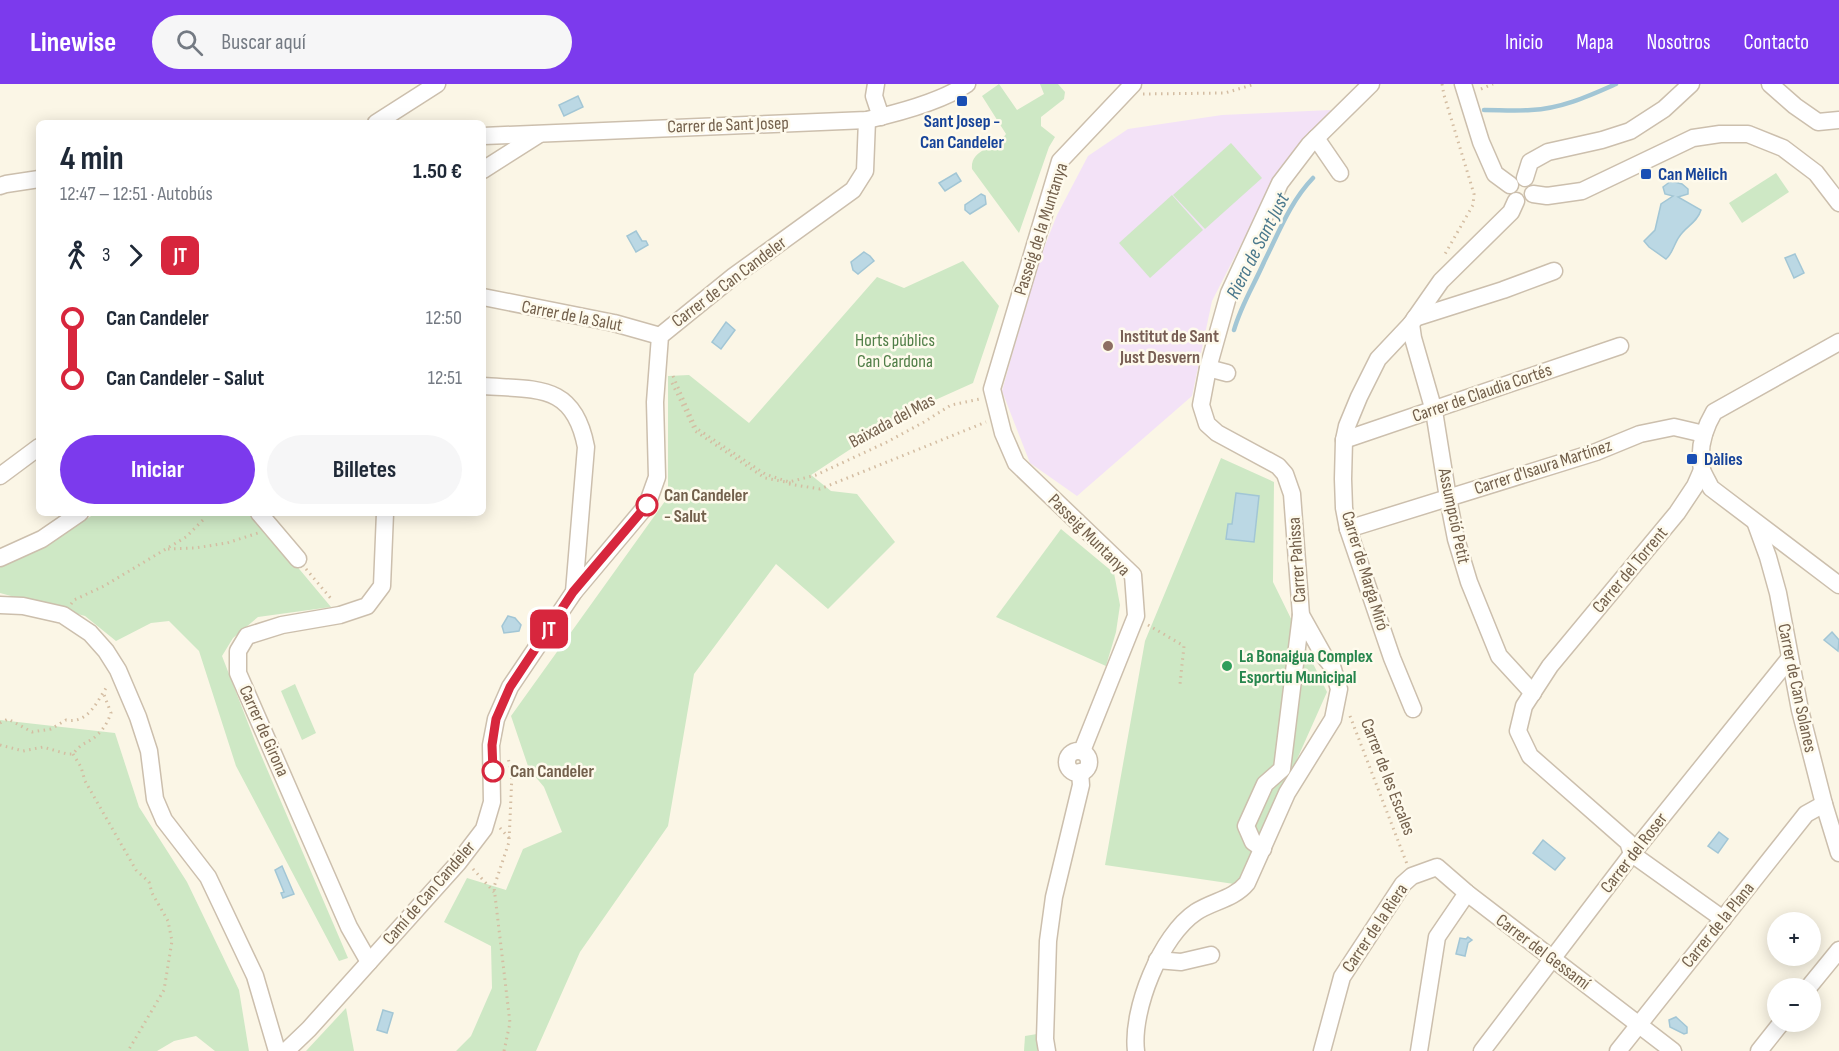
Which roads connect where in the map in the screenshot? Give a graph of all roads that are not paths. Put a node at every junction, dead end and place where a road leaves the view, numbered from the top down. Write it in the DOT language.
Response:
graph roads {
  1 [pos="436,84"];
  2 [pos="876,84"];
  3 [pos="967,84"];
  4 [pos="1371,84"];
  5 [pos="1463,84"];
  6 [pos="1691,84"];
  7 [pos="1770,84"];
  8 [pos="1128,89"];
  9 [pos="874,118"];
  10 [pos="381,120"];
  11 [pos="1839,120"];
  12 [pos="538,135"];
  13 [pos="486,136"];
  14 [pos="1316,138"];
  15 [pos="486,168"];
  16 [pos="1340,173"];
  17 [pos="36,179"];
  18 [pos="0,186"];
  19 [pos="1517,188"];
  20 [pos="1836,192"];
  21 [pos="1554,271"];
  22 [pos="486,298"];
  23 [pos="1413,321"];
  24 [pos="660,336"];
  25 [pos="1839,342"];
  26 [pos="1620,346"];
  27 [pos="1208,368"];
  28 [pos="1227,373"];
  29 [pos="486,386"];
  30 [pos="994,397"];
  31 [pos="1434,411"];
  32 [pos="1704,434"];
  33 [pos="1344,440"];
  34 [pos="36,449"];
  35 [pos="1702,470"];
  36 [pos="0,476"];
  37 [pos="1448,498"];
  38 [pos="76,516"];
  39 [pos="262,516"];
  40 [pos="385,516"];
  41 [pos="1756,523"];
  42 [pos="1348,529"];
  43 [pos="0,558"];
  44 [pos="298,559"];
  45 [pos="1839,585"];
  46 [pos="573,592"];
  47 [pos="0,604"];
  48 [pos="1301,615"];
  49 [pos="1789,659"];
  50 [pos="1533,693"];
  51 [pos="1413,709"];
  52 [pos="1824,804"];
  53 [pos="1263,849"];
  54 [pos="1839,853"];
  55 [pos="1632,854"];
  56 [pos="1412,876"];
  57 [pos="1467,893"];
  58 [pos="1723,919"];
  59 [pos="1839,950"];
  60 [pos="1211,955"];
  61 [pos="1552,958"];
  62 [pos="1157,960"];
  63 [pos="369,962"];
  64 [pos="1816,978"];
  65 [pos="1639,1024"];
  66 [pos="1774,1032"];
  67 [pos="278,1051"];
  68 [pos="286,1051"];
  69 [pos="1047,1051"];
  70 [pos="1136,1051"];
  71 [pos="1322,1051"];
  72 [pos="1419,1051"];
  73 [pos="1482,1051"];
  74 [pos="1618,1051"];
  75 [pos="1673,1051"];
  76 [pos="1759,1051"];
  1 -- 10 [label="street"];
  2 -- 9 [label="street, Carrer de Can Candeler"];
  3 -- 9 [label="street, Carrer de Sant Josep"];
  4 -- 14 [label="street, Carrer Pahissa"];
  5 -- 19 [label="street"];
  6 -- 19 [label="street, Carrer de Marga Miró"];
  7 -- 11 [label="street"];
  8 -- 30 [label="street, Passeig de la Muntanya"];
  9 -- 12 [label="street, Carrer de Sant Josep"];
  9 -- 24 [label="street, Carrer de Can Candeler"];
  12 -- 13 [label="street, Carrer de Sant Josep"];
  12 -- 15 [label="street"];
  14 -- 16 [label="street"];
  14 -- 27 [label="street, Carrer Pahissa"];
  17 -- 18 [label="street"];
  19 -- 20 [label="street"];
  19 -- 23 [label="street, Carrer de Marga Miró"];
  21 -- 23 [label="street"];
  22 -- 24 [label="street, Carrer de la Salut"];
  23 -- 31 [label="street, Assumpció Petit"];
  23 -- 33 [label="street, Carrer de Marga Miró"];
  24 -- 46 [label="street, Carrer de Can Candeler"];
  25 -- 32 [label="street"];
  26 -- 31 [label="street, Carrer de Claudia Cortés"];
  27 -- 28 [label="street"];
  27 -- 48 [label="street, Carrer Pahissa"];
  29 -- 46 [label="street"];
  30 -- 69 [label="street, Passeig Muntanya"];
  31 -- 33 [label="street, Carrer de Claudia Cortés"];
  31 -- 37 [label="street, Assumpció Petit"];
  32 -- 35 [label="street"];
  32 -- 37 [label="street, Carrer d'Isaura Martínez"];
  33 -- 42 [label="street, Carrer de Marga Miró"];
  34 -- 36 [label="street"];
  35 -- 41 [label="street"];
  35 -- 50 [label="street, Carrer del Torrent"];
  37 -- 42 [label="street, Carrer d'Isaura Martínez"];
  37 -- 50 [label="street, Assumpció Petit"];
  38 -- 43 [label="street"];
  39 -- 44 [label="street"];
  40 -- 63 [label="street, Carrer de Girona"];
  41 -- 45 [label="street"];
  41 -- 49 [label="street, Carrer de Can Solanes"];
  42 -- 51 [label="street, Carrer de Marga Miró"];
  46 -- 63 [label="street, Camí de Can Candeler"];
  47 -- 67 [label="street"];
  48 -- 53 [label="street"];
  48 -- 53 [label="street, Carrer Pahissa"];
  49 -- 52 [label="street, Carrer de Can Solanes"];
  49 -- 55 [label="street, Carrer del Roser"];
  50 -- 55 [label="street, Carrer del Torrent"];
  52 -- 54 [label="street, Carrer de Can Solanes"];
  52 -- 58 [label="street, Carrer de la Plana"];
  53 -- 62 [label="street"];
  55 -- 58 [label="street, Carrer del Torrent"];
  55 -- 61 [label="street, Carrer del Roser"];
  56 -- 57 [label="street, Carrer del Gessamí"];
  56 -- 71 [label="street, Carrer de la Riera"];
  57 -- 61 [label="street, Carrer del Gessamí"];
  57 -- 72 [label="street"];
  58 -- 65 [label="street, Carrer de la Plana"];
  59 -- 64 [label="street"];
  60 -- 62 [label="street"];
  61 -- 65 [label="street, Carrer del Gessamí"];
  61 -- 73 [label="street, Carrer del Roser"];
  62 -- 70 [label="street"];
  63 -- 68 [label="street, Camí de Can Candeler"];
  65 -- 74 [label="street, Carrer de la Plana"];
  65 -- 75 [label="street, Carrer del Gessamí"];
  66 -- 76 [label="street"];
}
